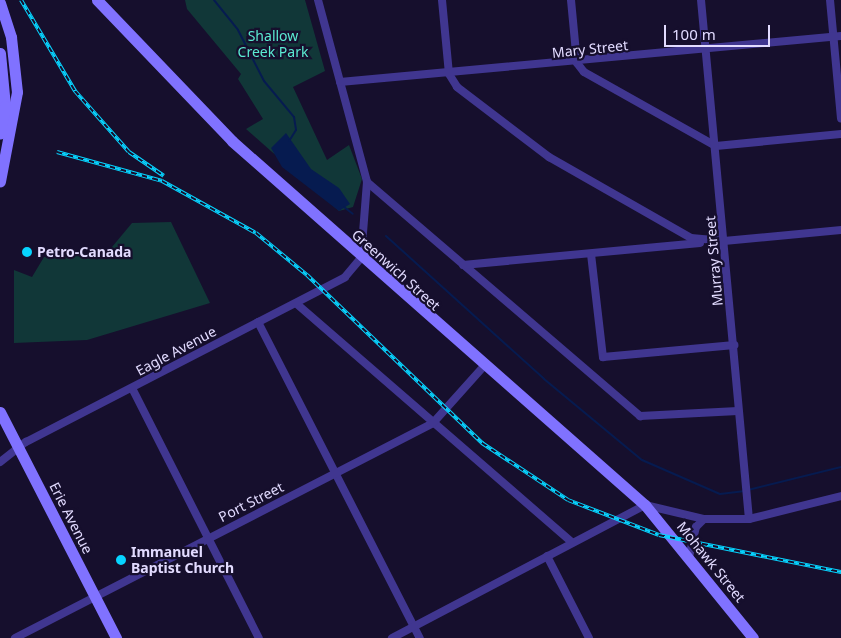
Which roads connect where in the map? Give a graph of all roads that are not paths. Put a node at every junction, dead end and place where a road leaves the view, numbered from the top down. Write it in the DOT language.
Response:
graph roads {
  1 [pos="97,0"];
  2 [pos="318,0"];
  3 [pos="442,0"];
  4 [pos="571,0"];
  5 [pos="701,0"];
  6 [pos="830,0"];
  7 [pos="0,3"];
  8 [pos="837,36"];
  9 [pos="705,49"];
  10 [pos="0,53"];
  11 [pos="577,63"];
  12 [pos="449,74"];
  13 [pos="340,82"];
  14 [pos="841,118"];
  15 [pos="0,134"];
  16 [pos="841,134"];
  17 [pos="716,146"];
  18 [pos="0,181"];
  19 [pos="367,182"];
  20 [pos="841,230"];
  21 [pos="724,241"];
  22 [pos="710,242"];
  23 [pos="591,254"];
  24 [pos="361,258"];
  25 [pos="463,265"];
  26 [pos="298,304"];
  27 [pos="258,322"];
  28 [pos="734,345"];
  29 [pos="483,367"];
  30 [pos="132,388"];
  31 [pos="738,411"];
  32 [pos="0,412"];
  33 [pos="433,422"];
  34 [pos="18,447"];
  35 [pos="0,462"];
  36 [pos="336,473"];
  37 [pos="841,496"];
  38 [pos="645,506"];
  39 [pos="749,515"];
  40 [pos="704,519"];
  41 [pos="208,538"];
  42 [pos="572,542"];
  43 [pos="547,556"];
  44 [pos="689,557"];
  45 [pos="94,596"];
  46 [pos="414,626"];
  47 [pos="15,638"];
  48 [pos="116,638"];
  49 [pos="259,638"];
  50 [pos="392,638"];
  51 [pos="420,638"];
  52 [pos="590,638"];
  53 [pos="753,638"];
  1 -- 24 [label="street, Greenwich Street"];
  2 -- 13 [label="street"];
  3 -- 12 [label="street"];
  4 -- 11 [label="street"];
  5 -- 9 [label="street, Murray Street"];
  6 -- 8 [label="street"];
  7 -- 18 [label="street"];
  8 -- 9 [label="street, Mary Street"];
  8 -- 14 [label="street"];
  9 -- 11 [label="street, Mary Street"];
  9 -- 17 [label="street, Murray Street"];
  10 -- 15 [label="street"];
  11 -- 12 [label="street, Mary Street"];
  11 -- 17 [label="street"];
  12 -- 13 [label="street, Mary Street"];
  12 -- 22 [label="street"];
  13 -- 19 [label="street"];
  16 -- 17 [label="street"];
  17 -- 21 [label="street, Murray Street"];
  19 -- 24 [label="street"];
  19 -- 25 [label="street"];
  20 -- 21 [label="street"];
  21 -- 22 [label="street"];
  21 -- 28 [label="street, Murray Street"];
  22 -- 23 [label="street"];
  23 -- 25 [label="street"];
  23 -- 28 [label="street"];
  24 -- 26 [label="street, Eagle Avenue"];
  24 -- 29 [label="street, Greenwich Street"];
  25 -- 31 [label="street"];
  26 -- 27 [label="street, Eagle Avenue"];
  26 -- 33 [label="street"];
  27 -- 30 [label="street, Eagle Avenue"];
  27 -- 36 [label="street"];
  28 -- 31 [label="street, Murray Street"];
  29 -- 33 [label="street, Port Street"];
  29 -- 38 [label="street, Greenwich Street"];
  30 -- 34 [label="street, Eagle Avenue"];
  30 -- 41 [label="street"];
  31 -- 39 [label="street, Murray Street"];
  32 -- 34 [label="street, Erie Avenue"];
  33 -- 36 [label="street, Port Street"];
  33 -- 42 [label="street"];
  34 -- 35 [label="street, Eagle Avenue"];
  34 -- 45 [label="street, Erie Avenue"];
  36 -- 41 [label="street, Port Street"];
  36 -- 46 [label="street"];
  37 -- 39 [label="street, Greenwich Street"];
  38 -- 40 [label="street, Greenwich Street"];
  38 -- 42 [label="street"];
  38 -- 44 [label="street, Mohawk Street"];
  39 -- 40 [label="street, Greenwich Street"];
  40 -- 44 [label="street"];
  41 -- 45 [label="street, Port Street"];
  41 -- 49 [label="street"];
  42 -- 43 [label="street"];
  43 -- 46 [label="street"];
  43 -- 52 [label="street"];
  44 -- 53 [label="street, Mohawk Street"];
  45 -- 47 [label="street, Port Street"];
  45 -- 48 [label="street, Erie Avenue"];
  46 -- 50 [label="street"];
  46 -- 51 [label="street"];
}
